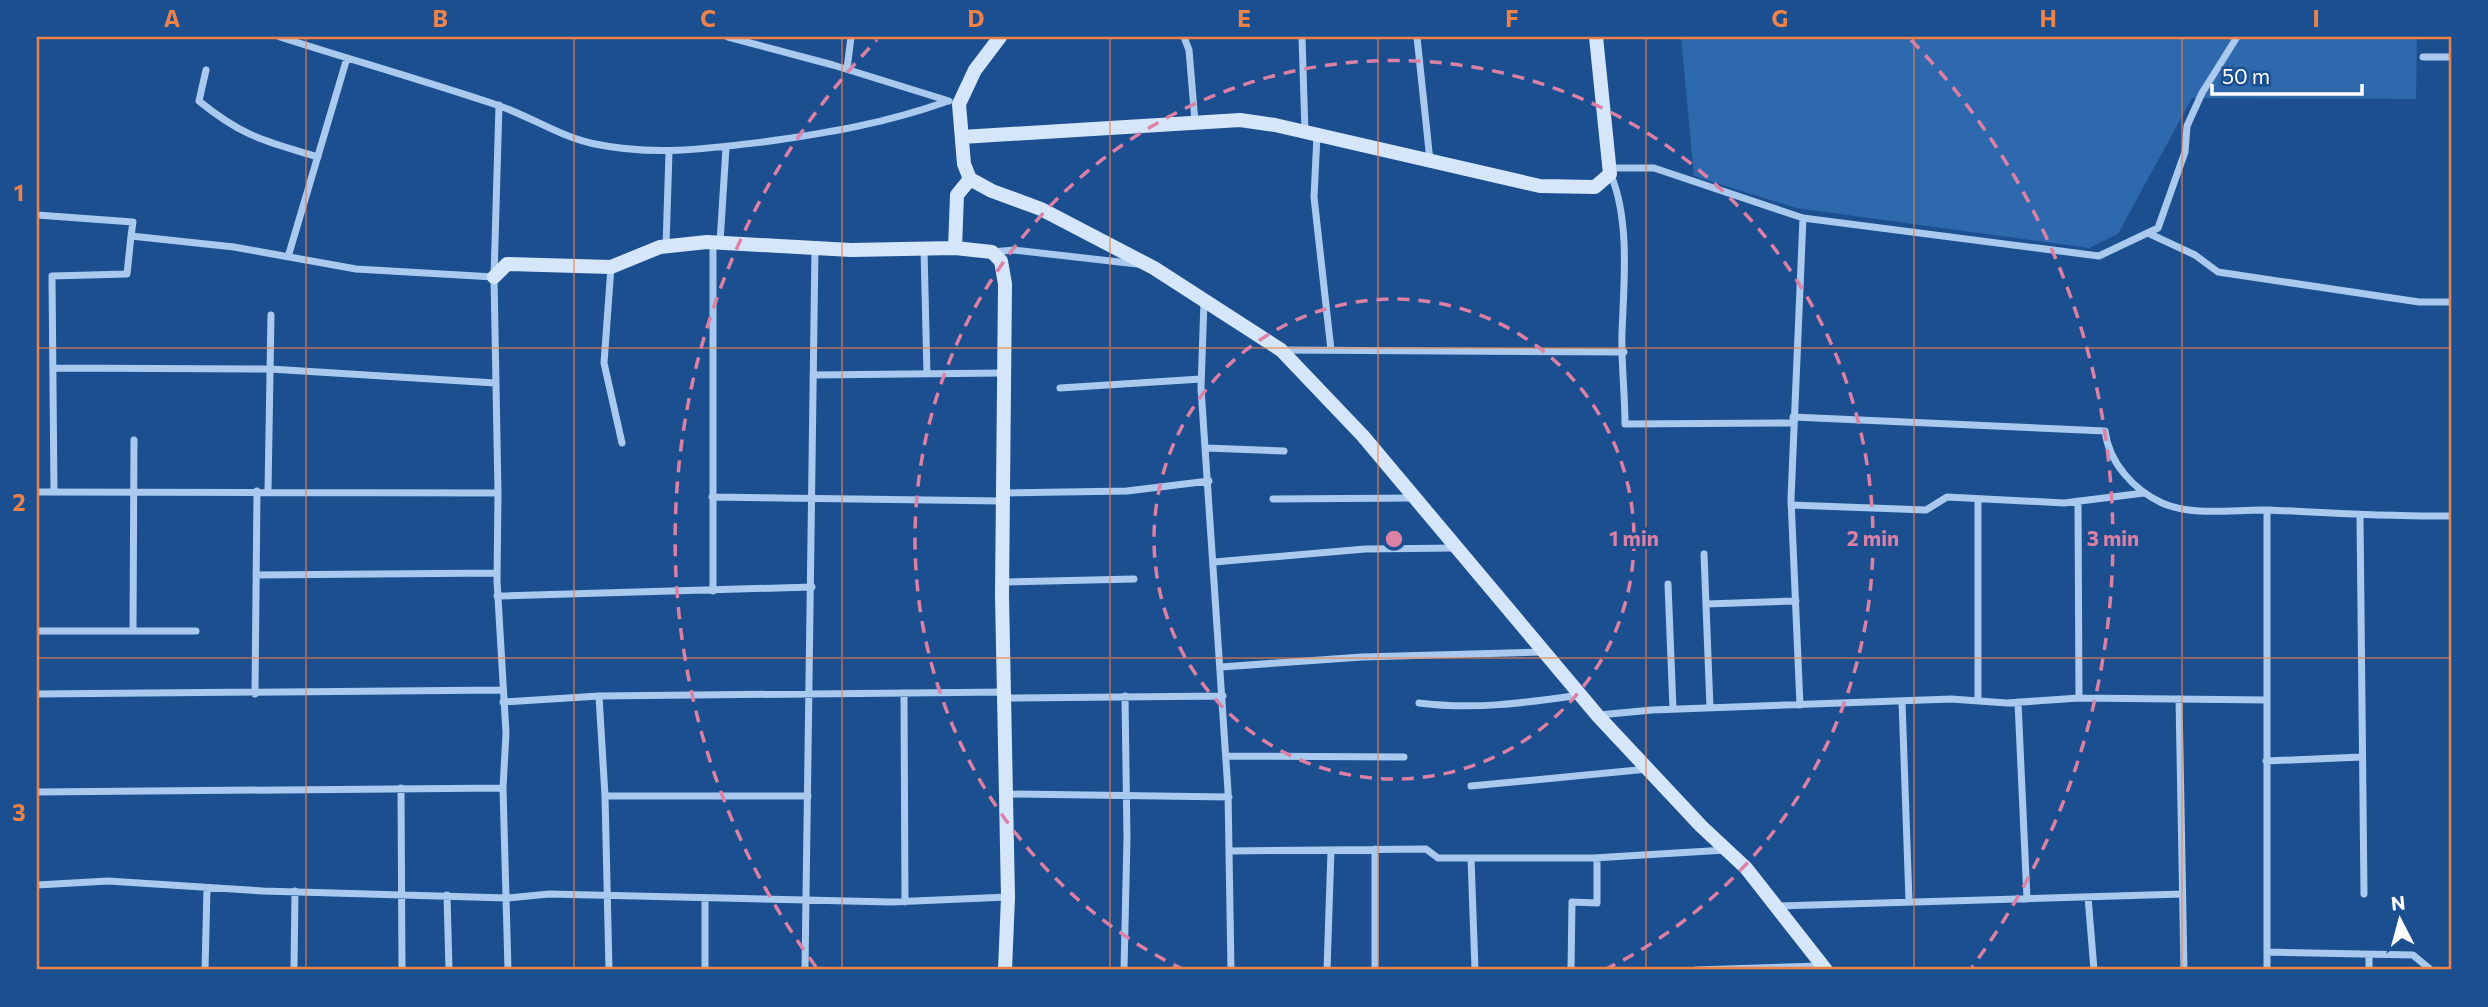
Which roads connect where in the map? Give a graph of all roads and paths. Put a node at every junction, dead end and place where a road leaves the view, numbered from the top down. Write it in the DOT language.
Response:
graph roads {
  1 [pos="280,37"];
  2 [pos="728,37"];
  3 [pos="851,37"];
  4 [pos="1000,37"];
  5 [pos="1184,37"];
  6 [pos="1302,37"];
  7 [pos="1417,37"];
  8 [pos="1595,37"];
  9 [pos="2237,37"];
  10 [pos="750,40"];
  11 [pos="2423,57"];
  12 [pos="2451,57"];
  13 [pos="347,58"];
  14 [pos="847,69"];
  15 [pos="206,71"];
  16 [pos="954,103"];
  17 [pos="499,106"];
  18 [pos="1195,123"];
  19 [pos="1311,134"];
  20 [pos="962,137"];
  21 [pos="726,148"];
  22 [pos="668,152"];
  23 [pos="318,157"];
  24 [pos="1430,162"];
  25 [pos="1610,171"];
  26 [pos="970,179"];
  27 [pos="37,215"];
  28 [pos="1802,218"];
  29 [pos="2150,234"];
  30 [pos="131,236"];
  31 [pos="716,242"];
  32 [pos="666,247"];
  33 [pos="815,248"];
  34 [pos="956,248"];
  35 [pos="924,249"];
  36 [pos="992,252"];
  37 [pos="288,257"];
  38 [pos="1150,265"];
  39 [pos="611,267"];
  40 [pos="494,277"];
  41 [pos="1204,300"];
  42 [pos="2451,302"];
  43 [pos="271,315"];
  44 [pos="1281,350"];
  45 [pos="1331,350"];
  46 [pos="1624,352"];
  47 [pos="53,368"];
  48 [pos="270,369"];
  49 [pos="1004,373"];
  50 [pos="927,374"];
  51 [pos="813,375"];
  52 [pos="1201,379"];
  53 [pos="495,383"];
  54 [pos="1060,388"];
  55 [pos="1793,420"];
  56 [pos="134,440"];
  57 [pos="622,443"];
  58 [pos="1206,448"];
  59 [pos="1284,451"];
  60 [pos="1209,481"];
  61 [pos="257,491"];
  62 [pos="268,491"];
  63 [pos="37,492"];
  64 [pos="54,492"];
  65 [pos="133,492"];
  66 [pos="498,493"];
  67 [pos="2144,493"];
  68 [pos="712,497"];
  69 [pos="812,497"];
  70 [pos="1003,497"];
  71 [pos="1415,498"];
  72 [pos="1273,499"];
  73 [pos="1978,499"];
  74 [pos="2078,501"];
  75 [pos="1791,505"];
  76 [pos="2267,510"];
  77 [pos="2360,516"];
  78 [pos="2451,516"];
  79 [pos="1458,548"];
  80 [pos="1704,554"];
  81 [pos="1214,562"];
  82 [pos="497,573"];
  83 [pos="256,575"];
  84 [pos="1134,579"];
  85 [pos="1003,582"];
  86 [pos="1668,584"];
  87 [pos="811,587"];
  88 [pos="713,591"];
  89 [pos="497,596"];
  90 [pos="1796,601"];
  91 [pos="1706,604"];
  92 [pos="37,631"];
  93 [pos="133,631"];
  94 [pos="196,631"];
  95 [pos="1545,652"];
  96 [pos="1221,667"];
  97 [pos="502,690"];
  98 [pos="904,693"];
  99 [pos="37,694"];
  100 [pos="255,694"];
  101 [pos="810,694"];
  102 [pos="1005,695"];
  103 [pos="1581,695"];
  104 [pos="599,696"];
  105 [pos="1125,696"];
  106 [pos="1223,696"];
  107 [pos="2079,698"];
  108 [pos="2179,699"];
  109 [pos="2267,700"];
  110 [pos="1902,701"];
  111 [pos="1978,701"];
  112 [pos="503,702"];
  113 [pos="2018,702"];
  114 [pos="1419,703"];
  115 [pos="1800,705"];
  116 [pos="1710,708"];
  117 [pos="1673,709"];
  118 [pos="1598,716"];
  119 [pos="1226,756"];
  120 [pos="1404,757"];
  121 [pos="2362,757"];
  122 [pos="2266,761"];
  123 [pos="1649,769"];
  124 [pos="1471,786"];
  125 [pos="401,788"];
  126 [pos="503,788"];
  127 [pos="37,792"];
  128 [pos="1006,794"];
  129 [pos="605,796"];
  130 [pos="808,796"];
  131 [pos="1126,796"];
  132 [pos="1228,797"];
  133 [pos="1374,849"];
  134 [pos="1229,850"];
  135 [pos="1331,850"];
  136 [pos="1727,850"];
  137 [pos="1471,858"];
  138 [pos="1597,858"];
  139 [pos="37,885"];
  140 [pos="207,888"];
  141 [pos="295,891"];
  142 [pos="403,894"];
  143 [pos="2182,894"];
  144 [pos="2364,894"];
  145 [pos="447,895"];
  146 [pos="608,896"];
  147 [pos="1008,897"];
  148 [pos="2088,897"];
  149 [pos="507,898"];
  150 [pos="705,898"];
  151 [pos="2027,899"];
  152 [pos="805,900"];
  153 [pos="1909,901"];
  154 [pos="905,902"];
  155 [pos="1778,906"];
  156 [pos="2267,952"];
  157 [pos="2369,956"];
  158 [pos="1824,968"];
  159 [pos="205,970"];
  160 [pos="294,970"];
  161 [pos="402,970"];
  162 [pos="449,970"];
  163 [pos="508,970"];
  164 [pos="609,970"];
  165 [pos="705,970"];
  166 [pos="806,970"];
  167 [pos="1005,970"];
  168 [pos="1124,970"];
  169 [pos="1231,970"];
  170 [pos="1327,970"];
  171 [pos="1375,970"];
  172 [pos="1475,970"];
  173 [pos="1571,970"];
  174 [pos="1696,970"];
  175 [pos="2094,970"];
  176 [pos="2184,970"];
  177 [pos="2267,970"];
  178 [pos="2369,970"];
  179 [pos="2431,970"];
  1 -- 13 [label="street"];
  2 -- 10 [label="street"];
  3 -- 14 [label="street"];
  4 -- 16 [label="street"];
  5 -- 18 [label="street"];
  6 -- 19 [label="street"];
  7 -- 24 [label="street"];
  8 -- 25 [label="street"];
  9 -- 29 [label="street"];
  10 -- 14 [label="street"];
  11 -- 12 [label="street"];
  13 -- 17 [label="street"];
  13 -- 23 [label="street"];
  14 -- 16 [label="street"];
  15 -- 23 [label="street"];
  16 -- 20 [label="street"];
  16 -- 21 [label="street"];
  17 -- 22 [label="street"];
  17 -- 40 [label="street"];
  18 -- 19 [label="street"];
  18 -- 20 [label="street"];
  19 -- 24 [label="street"];
  19 -- 45 [label="street"];
  20 -- 26 [label="street"];
  21 -- 22 [label="street"];
  21 -- 31 [label="street"];
  22 -- 32 [label="street"];
  23 -- 37 [label="street"];
  24 -- 25 [label="street"];
  25 -- 28 [label="street"];
  25 -- 46 [label="street"];
  26 -- 34 [label="street"];
  26 -- 38 [label="street"];
  27 -- 30 [label="street"];
  28 -- 29 [label="street"];
  28 -- 55 [label="street"];
  29 -- 42 [label="street"];
  30 -- 37 [label="street"];
  30 -- 47 [label="street"];
  31 -- 32 [label="street"];
  31 -- 33 [label="street"];
  31 -- 68 [label="street"];
  32 -- 39 [label="street"];
  33 -- 35 [label="street"];
  33 -- 51 [label="street"];
  34 -- 35 [label="street"];
  34 -- 36 [label="street"];
  35 -- 50 [label="street"];
  36 -- 38 [label="street"];
  36 -- 49 [label="street"];
  37 -- 40 [label="street"];
  38 -- 41 [label="street"];
  39 -- 40 [label="street"];
  39 -- 57 [label="street"];
  40 -- 53 [label="street"];
  41 -- 44 [label="street"];
  41 -- 52 [label="street"];
  43 -- 48 [label="street"];
  44 -- 45 [label="street"];
  44 -- 71 [label="street"];
  45 -- 46 [label="street"];
  46 -- 55 [label="street"];
  47 -- 48 [label="street"];
  47 -- 64 [label="street"];
  48 -- 53 [label="street"];
  48 -- 62 [label="street"];
  49 -- 50 [label="street"];
  49 -- 70 [label="street"];
  50 -- 51 [label="street"];
  51 -- 69 [label="street"];
  52 -- 54 [label="street"];
  52 -- 58 [label="street"];
  53 -- 66 [label="street"];
  55 -- 67 [label="street"];
  55 -- 75 [label="street"];
  56 -- 65 [label="street"];
  58 -- 59 [label="street"];
  58 -- 60 [label="street"];
  60 -- 70 [label="street"];
  60 -- 81 [label="street"];
  61 -- 62 [label="street"];
  61 -- 65 [label="street"];
  61 -- 83 [label="street"];
  62 -- 66 [label="street"];
  63 -- 64 [label="street"];
  64 -- 65 [label="street"];
  65 -- 93 [label="street"];
  66 -- 82 [label="street"];
  67 -- 74 [label="street"];
  67 -- 76 [label="street"];
  68 -- 69 [label="street"];
  68 -- 88 [label="street"];
  69 -- 70 [label="street"];
  69 -- 87 [label="street"];
  70 -- 85 [label="street"];
  71 -- 72 [label="street"];
  71 -- 79 [label="street"];
  73 -- 74 [label="street"];
  73 -- 75 [label="street"];
  73 -- 111 [label="street"];
  74 -- 107 [label="street"];
  75 -- 90 [label="street"];
  76 -- 77 [label="street"];
  76 -- 109 [label="street"];
  77 -- 78 [label="street"];
  77 -- 121 [label="street"];
  79 -- 81 [label="street"];
  79 -- 95 [label="street"];
  80 -- 91 [label="street"];
  81 -- 96 [label="street"];
  82 -- 83 [label="street"];
  82 -- 89 [label="street"];
  83 -- 100 [label="street"];
  84 -- 85 [label="street"];
  85 -- 102 [label="street"];
  86 -- 117 [label="street"];
  87 -- 88 [label="street"];
  87 -- 101 [label="street"];
  88 -- 89 [label="street"];
  89 -- 97 [label="street"];
  90 -- 91 [label="street"];
  90 -- 115 [label="street"];
  91 -- 116 [label="street"];
  92 -- 93 [label="street"];
  93 -- 94 [label="street"];
  95 -- 96 [label="street"];
  95 -- 103 [label="street"];
  96 -- 106 [label="street"];
  97 -- 100 [label="street"];
  97 -- 112 [label="street"];
  98 -- 101 [label="street"];
  98 -- 102 [label="street"];
  98 -- 154 [label="street"];
  99 -- 100 [label="street"];
  101 -- 104 [label="street"];
  101 -- 130 [label="street"];
  102 -- 105 [label="street"];
  102 -- 128 [label="street"];
  103 -- 114 [label="street"];
  103 -- 118 [label="street"];
  104 -- 112 [label="street"];
  104 -- 129 [label="street"];
  105 -- 106 [label="street"];
  105 -- 131 [label="street"];
  106 -- 119 [label="street"];
  107 -- 108 [label="street"];
  107 -- 113 [label="street"];
  108 -- 109 [label="street"];
  108 -- 143 [label="street"];
  109 -- 122 [label="street"];
  110 -- 111 [label="street"];
  110 -- 115 [label="street"];
  110 -- 153 [label="street"];
  111 -- 113 [label="street"];
  112 -- 126 [label="street"];
  113 -- 151 [label="street"];
  115 -- 116 [label="street"];
  116 -- 117 [label="street"];
  117 -- 118 [label="street"];
  118 -- 123 [label="street"];
  119 -- 120 [label="street"];
  119 -- 132 [label="street"];
  121 -- 122 [label="street"];
  121 -- 144 [label="street"];
  122 -- 156 [label="street"];
  123 -- 124 [label="street"];
  123 -- 136 [label="street"];
  125 -- 126 [label="street"];
  125 -- 127 [label="street"];
  125 -- 142 [label="street"];
  126 -- 149 [label="street"];
  128 -- 131 [label="street"];
  128 -- 147 [label="street"];
  129 -- 130 [label="street"];
  129 -- 146 [label="street"];
  130 -- 152 [label="street"];
  131 -- 132 [label="street"];
  131 -- 168 [label="street"];
  132 -- 134 [label="street"];
  133 -- 135 [label="street"];
  133 -- 137 [label="street"];
  133 -- 171 [label="street"];
  134 -- 135 [label="street"];
  134 -- 169 [label="street"];
  135 -- 170 [label="street"];
  136 -- 138 [label="street"];
  136 -- 155 [label="street"];
  137 -- 138 [label="street"];
  137 -- 172 [label="street"];
  138 -- 173 [label="street"];
  139 -- 140 [label="street"];
  140 -- 141 [label="street"];
  140 -- 159 [label="street"];
  141 -- 142 [label="street"];
  141 -- 160 [label="street"];
  142 -- 145 [label="street"];
  142 -- 161 [label="street"];
  143 -- 148 [label="street"];
  143 -- 176 [label="street"];
  145 -- 149 [label="street"];
  145 -- 162 [label="street"];
  146 -- 149 [label="street"];
  146 -- 150 [label="street"];
  146 -- 164 [label="street"];
  147 -- 154 [label="street"];
  147 -- 167 [label="street"];
  148 -- 151 [label="street"];
  148 -- 175 [label="street"];
  149 -- 163 [label="street"];
  150 -- 152 [label="street"];
  150 -- 165 [label="street"];
  151 -- 153 [label="street"];
  152 -- 154 [label="street"];
  152 -- 166 [label="street"];
  153 -- 155 [label="street"];
  155 -- 158 [label="street"];
  156 -- 157 [label="street"];
  156 -- 177 [label="street"];
  157 -- 178 [label="street"];
  157 -- 179 [label="street"];
  158 -- 174 [label="street"];
}
